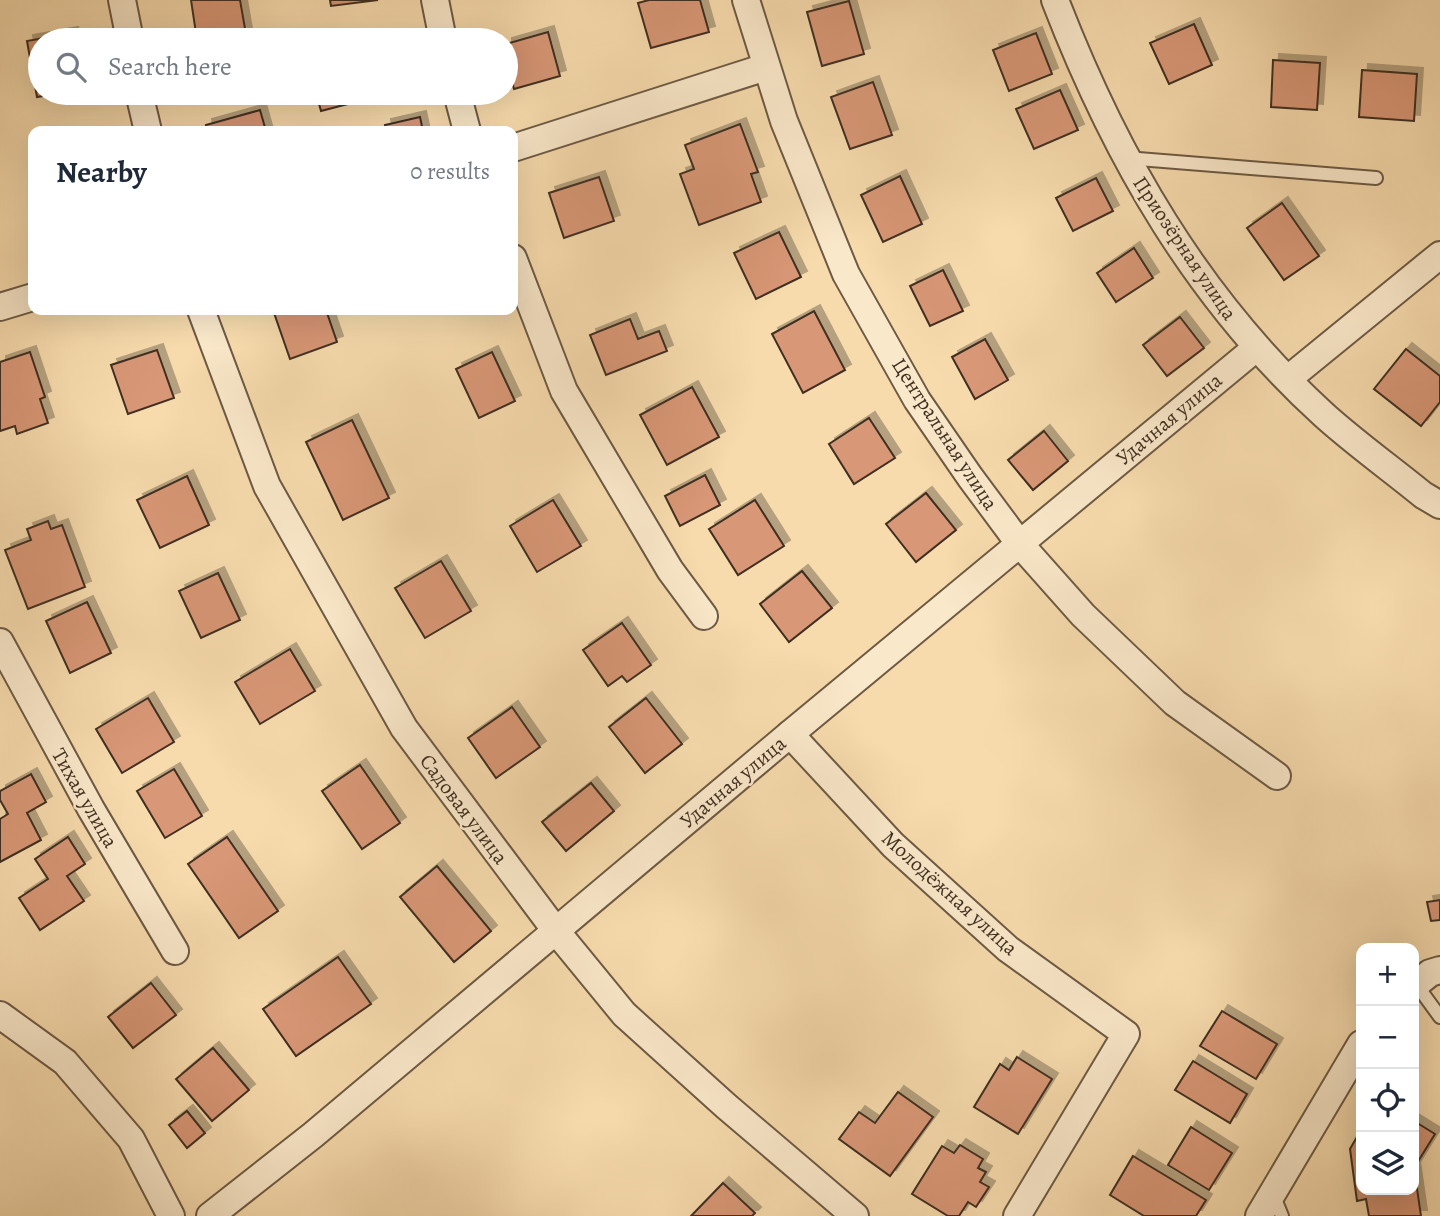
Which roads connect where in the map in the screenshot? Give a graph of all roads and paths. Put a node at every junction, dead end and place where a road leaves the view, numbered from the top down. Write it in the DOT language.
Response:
graph roads {
  1 [pos="122,0"];
  2 [pos="435,0"];
  3 [pos="746,0"];
  4 [pos="1055,0"];
  5 [pos="128,28"];
  6 [pos="441,28"];
  7 [pos="766,67"];
  8 [pos="142,105"];
  9 [pos="460,105"];
  10 [pos="147,126"];
  11 [pos="466,126"];
  12 [pos="518,146"];
  13 [pos="1126,158"];
  14 [pos="1376,177"];
  15 [pos="1440,255"];
  16 [pos="518,271"];
  17 [pos="28,299"];
  18 [pos="0,307"];
  19 [pos="203,315"];
  20 [pos="1256,348"];
  21 [pos="1288,379"];
  22 [pos="1440,505"];
  23 [pos="1019,543"];
  24 [pos="704,616"];
  25 [pos="0,642"];
  26 [pos="790,734"];
  27 [pos="1277,776"];
  28 [pos="555,931"];
  29 [pos="175,951"];
  30 [pos="1440,970"];
  31 [pos="1419,982"];
  32 [pos="1419,990"];
  33 [pos="0,1015"];
  34 [pos="1440,1017"];
  35 [pos="1356,1054"];
  36 [pos="1277,1205"];
  37 [pos="170,1216"];
  38 [pos="210,1216"];
  39 [pos="855,1216"];
  40 [pos="1017,1216"];
  41 [pos="1259,1216"];
  1 -- 5 [label="street"];
  2 -- 6 [label="street"];
  3 -- 7 [label="street, Центральная улица"];
  4 -- 13 [label="street, Приозёрная улица"];
  7 -- 12 [label="street"];
  7 -- 23 [label="street, Центральная улица"];
  8 -- 10 [label="street"];
  9 -- 11 [label="street"];
  13 -- 14 [label="lane"];
  13 -- 20 [label="street, Приозёрная улица"];
  15 -- 21 [label="street"];
  16 -- 24 [label="street"];
  17 -- 18 [label="street"];
  19 -- 28 [label="street, Садовая улица"];
  20 -- 21 [label="street, Приозёрная улица"];
  20 -- 23 [label="street, Удачная улица"];
  21 -- 22 [label="street, Приозёрная улица"];
  23 -- 26 [label="street, Удачная улица"];
  23 -- 27 [label="street, Центральная улица"];
  25 -- 29 [label="street, Тихая улица"];
  26 -- 28 [label="street, Удачная улица"];
  26 -- 40 [label="street, Молодёжная улица"];
  28 -- 38 [label="street, Удачная улица"];
  28 -- 39 [label="street, Садовая улица"];
  30 -- 31 [label="street"];
  32 -- 34 [label="lane"];
  33 -- 37 [label="street"];
  35 -- 36 [label="street"];
  36 -- 41 [label="street"];
}
